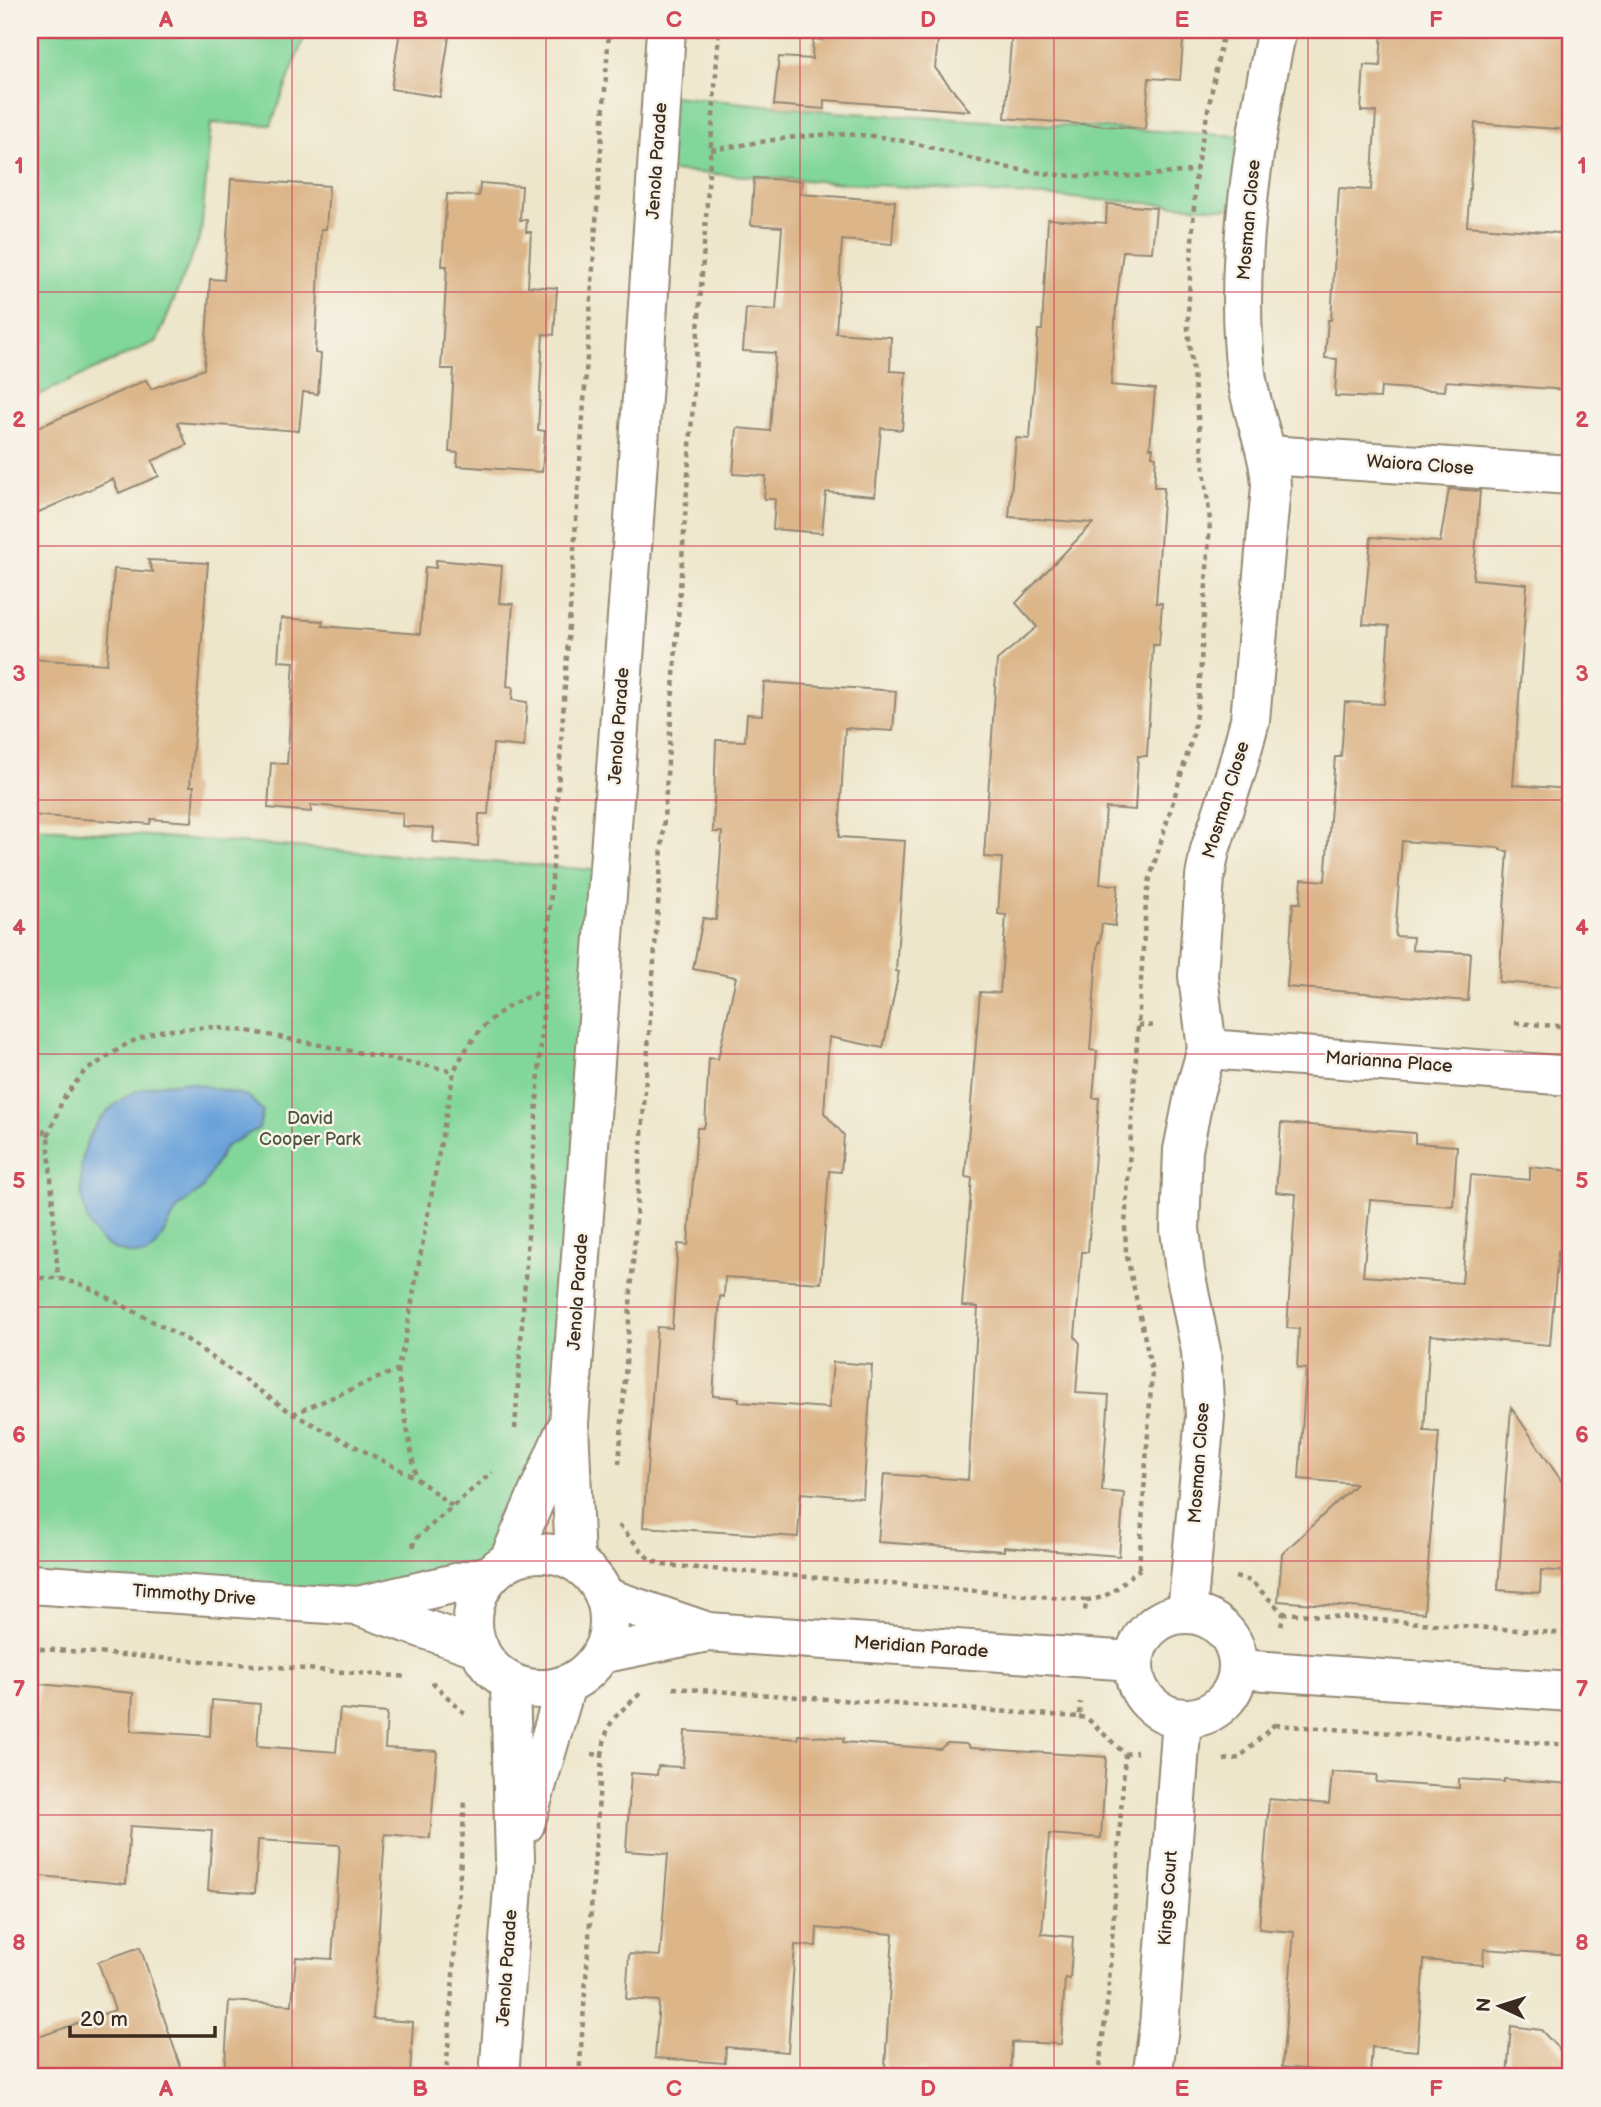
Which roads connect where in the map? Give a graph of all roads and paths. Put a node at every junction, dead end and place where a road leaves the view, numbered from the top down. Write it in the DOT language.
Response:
graph roads {
  1 [pos="609,30"];
  2 [pos="666,30"];
  3 [pos="719,30"];
  4 [pos="1224,30"];
  5 [pos="1277,30"];
  6 [pos="710,150"];
  7 [pos="1196,170"];
  8 [pos="1268,455"];
  9 [pos="1571,475"];
  10 [pos="544,991"];
  11 [pos="1207,1049"];
  12 [pos="454,1071"];
  13 [pos="1571,1076"];
  14 [pos="30,1114"];
  15 [pos="48,1136"];
  16 [pos="30,1278"];
  17 [pos="58,1278"];
  18 [pos="397,1370"];
  19 [pos="293,1414"];
  20 [pos="569,1423"];
  21 [pos="514,1439"];
  22 [pos="501,1465"];
  23 [pos="492,1472"];
  24 [pos="618,1472"];
  25 [pos="501,1476"];
  26 [pos="416,1478"];
  27 [pos="452,1506"];
  28 [pos="615,1514"];
  29 [pos="415,1551"];
  30 [pos="575,1561"];
  31 [pos="663,1565"];
  32 [pos="500,1568"];
  33 [pos="1139,1569"];
  34 [pos="1147,1569"];
  35 [pos="662,1577"];
  36 [pos="1231,1577"];
  37 [pos="30,1584"];
  38 [pos="605,1597"];
  39 [pos="1086,1600"];
  40 [pos="358,1606"];
  41 [pos="1187,1613"];
  42 [pos="1283,1613"];
  43 [pos="1084,1624"];
  44 [pos="708,1632"];
  45 [pos="1571,1634"];
  46 [pos="1280,1637"];
  47 [pos="30,1648"];
  48 [pos="478,1648"];
  49 [pos="601,1654"];
  50 [pos="1133,1661"];
  51 [pos="411,1664"];
  52 [pos="1238,1669"];
  53 [pos="409,1677"];
  54 [pos="418,1678"];
  55 [pos="427,1679"];
  56 [pos="510,1683"];
  57 [pos="566,1685"];
  58 [pos="668,1687"];
  59 [pos="648,1689"];
  60 [pos="1571,1692"];
  61 [pos="1080,1693"];
  62 [pos="1276,1711"];
  63 [pos="1079,1717"];
  64 [pos="468,1718"];
  65 [pos="1182,1719"];
  66 [pos="1275,1724"];
  67 [pos="1571,1745"];
  68 [pos="1144,1751"];
  69 [pos="590,1754"];
  70 [pos="1125,1754"];
  71 [pos="602,1755"];
  72 [pos="1213,1759"];
  73 [pos="466,1788"];
  74 [pos="515,1860"];
  75 [pos="446,2077"];
  76 [pos="499,2077"];
  77 [pos="579,2077"];
  78 [pos="1098,2077"];
  79 [pos="1152,2077"];
  1 -- 10 [label="path"];
  2 -- 20 [label="street, Jenola Parade"];
  3 -- 6 [label="path"];
  4 -- 7 [label="path"];
  5 -- 8 [label="street, Mosman Close"];
  6 -- 7 [label="path"];
  6 -- 24 [label="path"];
  7 -- 33 [label="path"];
  8 -- 9 [label="street, Waiora Close"];
  8 -- 11 [label="street, Mosman Close"];
  10 -- 12 [label="path"];
  10 -- 21 [label="path"];
  11 -- 13 [label="street, Marianna Place"];
  11 -- 41 [label="street, Mosman Close"];
  12 -- 15 [label="path"];
  12 -- 18 [label="path"];
  14 -- 15 [label="path"];
  15 -- 17 [label="path"];
  16 -- 17 [label="path"];
  17 -- 19 [label="path"];
  18 -- 19 [label="path"];
  18 -- 26 [label="path"];
  19 -- 26 [label="path"];
  20 -- 30 [label="street, Jenola Parade"];
  20 -- 32 [label="street, Jenola Parade"];
  22 -- 23 [label="path"];
  23 -- 25 [label="path"];
  23 -- 27 [label="path"];
  26 -- 27 [label="path"];
  27 -- 29 [label="path"];
  28 -- 31 [label="path"];
  30 -- 32 [label="street"];
  30 -- 38 [label="street"];
  31 -- 35 [label="path"];
  31 -- 39 [label="path"];
  32 -- 40 [label="street, Timmothy Drive"];
  32 -- 48 [label="street"];
  33 -- 34 [label="path"];
  33 -- 39 [label="path"];
  36 -- 42 [label="path"];
  37 -- 40 [label="street, Timmothy Drive"];
  38 -- 44 [label="street, Meridian Parade"];
  38 -- 49 [label="street"];
  39 -- 43 [label="path"];
  40 -- 48 [label="street, Timmothy Drive"];
  41 -- 50 [label="street"];
  41 -- 52 [label="street"];
  42 -- 45 [label="path"];
  42 -- 46 [label="path"];
  44 -- 49 [label="street, Meridian Parade"];
  44 -- 50 [label="street, Meridian Parade"];
  47 -- 53 [label="path"];
  48 -- 56 [label="street"];
  49 -- 57 [label="street"];
  50 -- 65 [label="street"];
  51 -- 53 [label="path"];
  52 -- 60 [label="street"];
  52 -- 65 [label="street"];
  53 -- 54 [label="path"];
  55 -- 64 [label="path"];
  56 -- 57 [label="street"];
  56 -- 74 [label="street, Jenola Parade"];
  57 -- 74 [label="street, Jenola Parade"];
  58 -- 63 [label="path"];
  59 -- 71 [label="path"];
  61 -- 63 [label="path"];
  62 -- 66 [label="path"];
  63 -- 70 [label="path"];
  65 -- 79 [label="street, Kings Court"];
  66 -- 67 [label="path"];
  66 -- 72 [label="path"];
  68 -- 70 [label="path"];
  69 -- 71 [label="path"];
  70 -- 78 [label="path"];
  71 -- 77 [label="path"];
  73 -- 75 [label="path"];
  74 -- 76 [label="street, Jenola Parade"];
}
